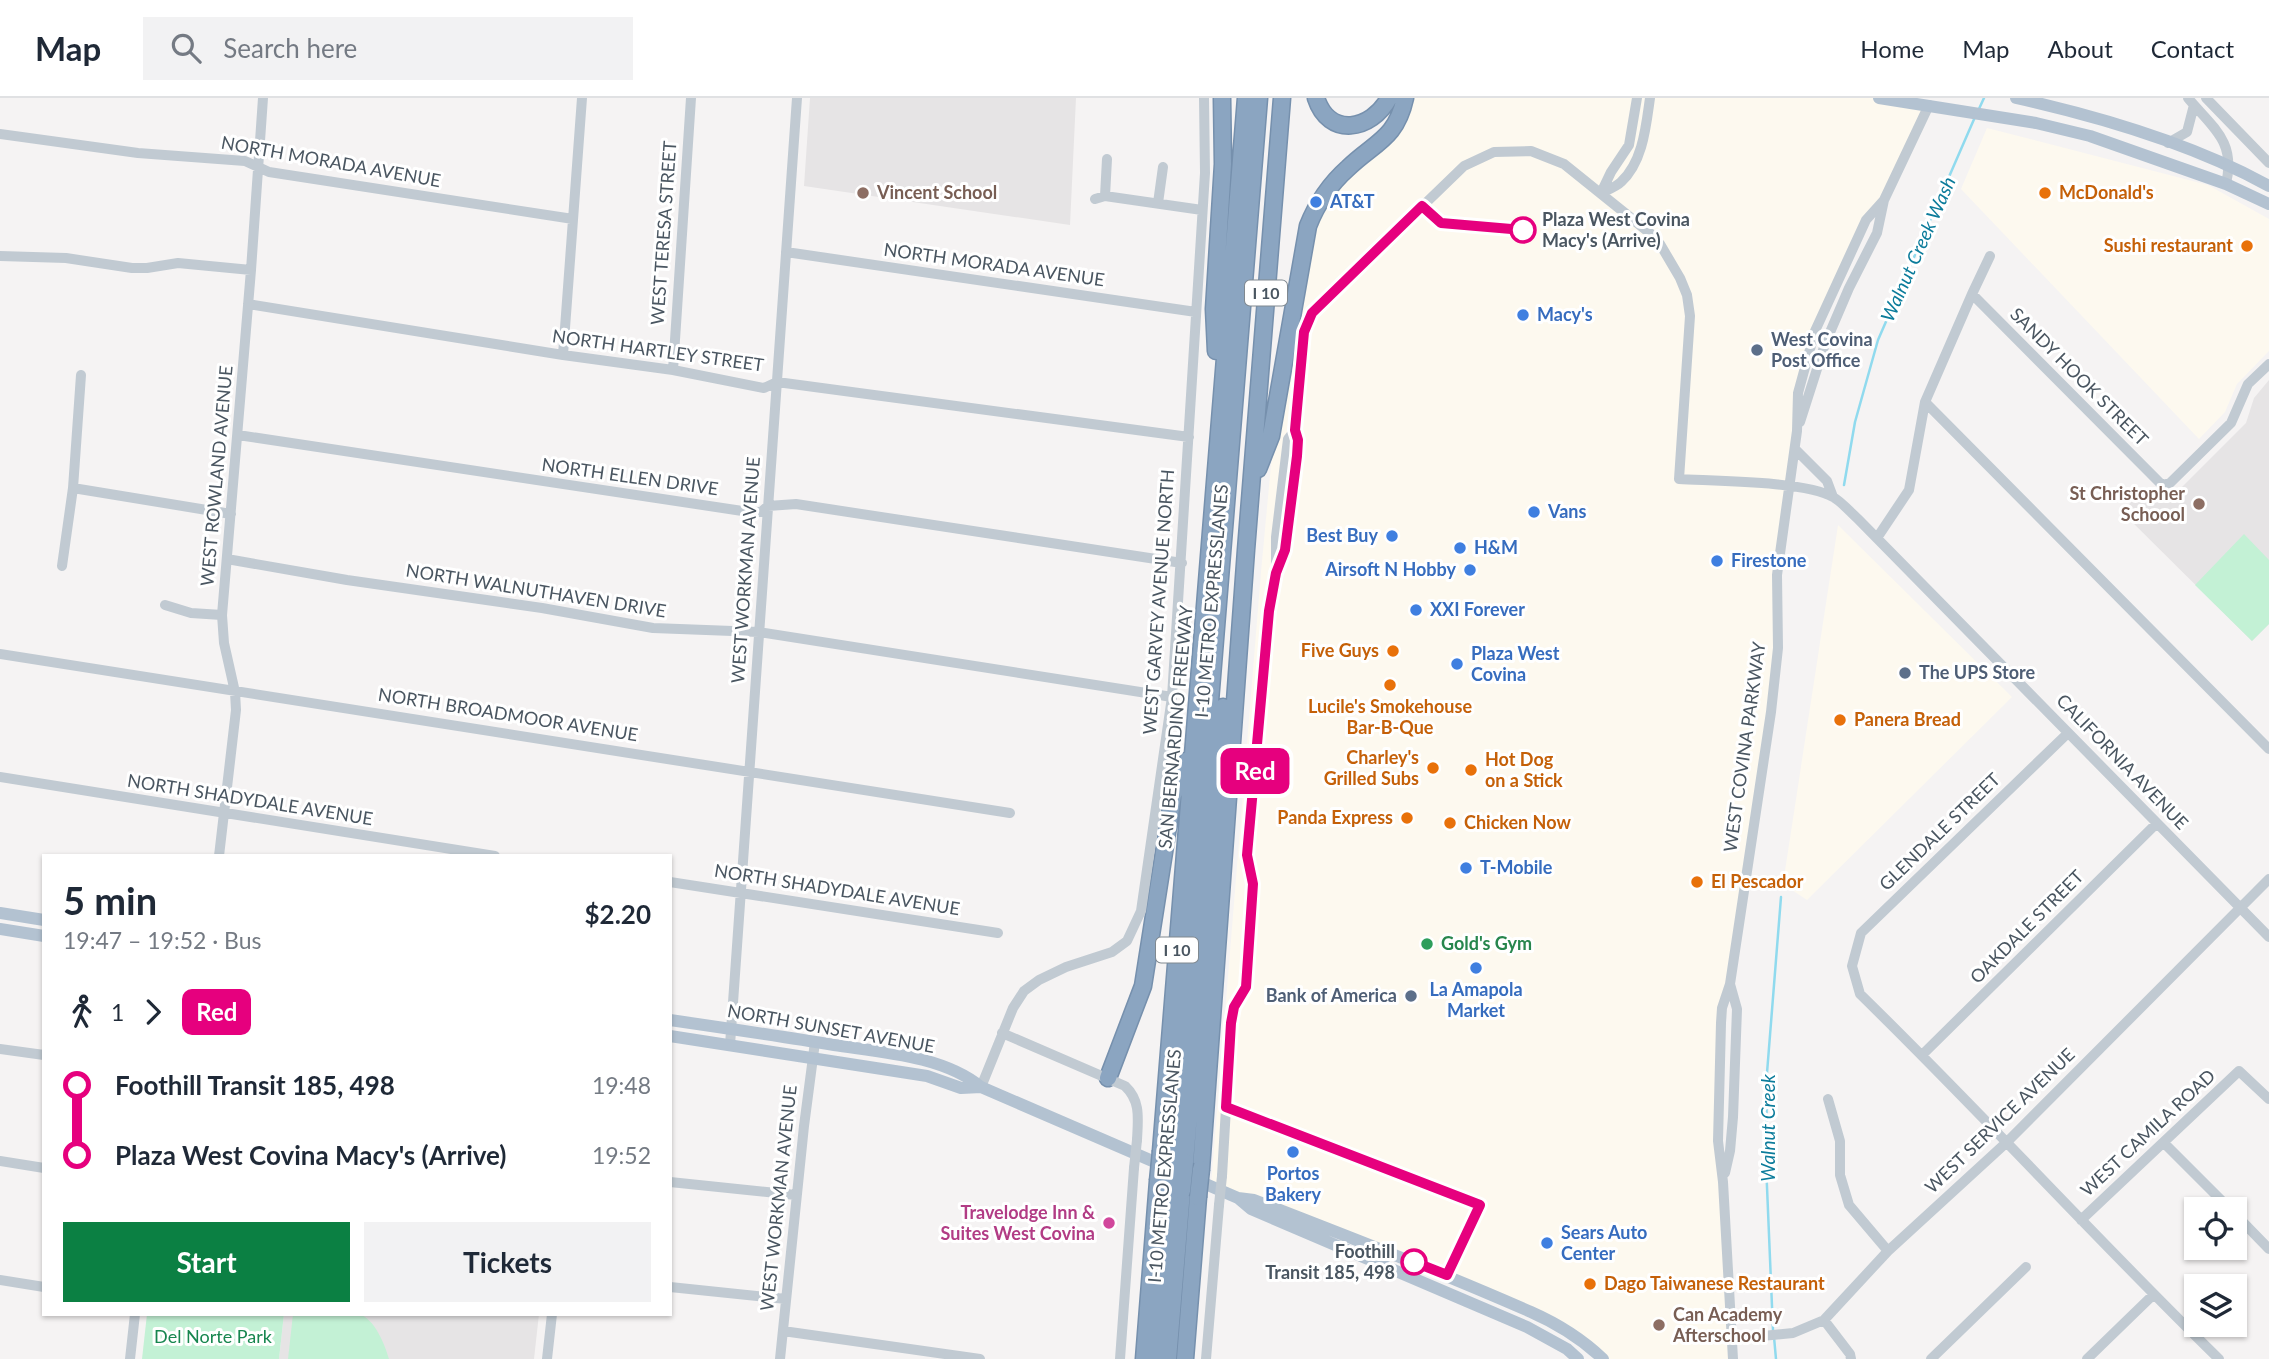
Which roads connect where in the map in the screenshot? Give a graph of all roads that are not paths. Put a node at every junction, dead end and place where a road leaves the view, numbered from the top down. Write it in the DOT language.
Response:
graph roads {
  1 [pos="263,98"];
  2 [pos="582,98"];
  3 [pos="691,98"];
  4 [pos="797,98"];
  5 [pos="1204,98"];
  6 [pos="1222,98"];
  7 [pos="1236,98"];
  8 [pos="1246,98"];
  9 [pos="1259,98"];
  10 [pos="1272,98"];
  11 [pos="1282,98"];
  12 [pos="1316,98"];
  13 [pos="1389,98"];
  14 [pos="1405,98"];
  15 [pos="1637,98"];
  16 [pos="1650,98"];
  17 [pos="1879,98"];
  18 [pos="2016,98"];
  19 [pos="2206,98"];
  20 [pos="1931,102"];
  21 [pos="2191,102"];
  22 [pos="0,134"];
  23 [pos="2168,143"];
  24 [pos="1107,159"];
  25 [pos="2269,163"];
  26 [pos="1240,164"];
  27 [pos="258,166"];
  28 [pos="2231,166"];
  29 [pos="1163,167"];
  30 [pos="2226,184"];
  31 [pos="2269,186"];
  32 [pos="1601,193"];
  33 [pos="1158,203"];
  34 [pos="2269,204"];
  35 [pos="1202,210"];
  36 [pos="573,219"];
  37 [pos="786,252"];
  38 [pos="0,256"];
  39 [pos="1990,256"];
  40 [pos="251,270"];
  41 [pos="1972,294"];
  42 [pos="248,304"];
  43 [pos="1196,312"];
  44 [pos="564,355"];
  45 [pos="2269,364"];
  46 [pos="673,370"];
  47 [pos="80,375"];
  48 [pos="777,382"];
  49 [pos="1925,402"];
  50 [pos="1219,427"];
  51 [pos="238,435"];
  52 [pos="1189,437"];
  53 [pos="1795,449"];
  54 [pos="1789,486"];
  55 [pos="1251,487"];
  56 [pos="73,488"];
  57 [pos="1833,497"];
  58 [pos="768,506"];
  59 [pos="231,514"];
  60 [pos="1877,538"];
  61 [pos="227,559"];
  62 [pos="1182,563"];
  63 [pos="62,566"];
  64 [pos="165,605"];
  65 [pos="222,615"];
  66 [pos="759,632"];
  67 [pos="0,654"];
  68 [pos="235,692"];
  69 [pos="1172,697"];
  70 [pos="2068,733"];
  71 [pos="1194,748"];
  72 [pos="2269,749"];
  73 [pos="749,771"];
  74 [pos="0,777"];
  75 [pos="1010,813"];
  76 [pos="224,814"];
  77 [pos="2157,823"];
  78 [pos="219,854"];
  79 [pos="482,854"];
  80 [pos="2269,879"];
  81 [pos="672,882"];
  82 [pos="741,892"];
  83 [pos="2240,908"];
  84 [pos="0,913"];
  85 [pos="42,920"];
  86 [pos="0,929"];
  87 [pos="998,933"];
  88 [pos="42,936"];
  89 [pos="2269,937"];
  90 [pos="1730,984"];
  91 [pos="672,1020"];
  92 [pos="731,1029"];
  93 [pos="1002,1033"];
  94 [pos="672,1036"];
  95 [pos="1721,1037"];
  96 [pos="815,1042"];
  97 [pos="730,1045"];
  98 [pos="0,1048"];
  99 [pos="42,1055"];
  100 [pos="1922,1055"];
  101 [pos="812,1057"];
  102 [pos="1108,1078"];
  103 [pos="981,1087"];
  104 [pos="1828,1099"];
  105 [pos="2269,1099"];
  106 [pos="1733,1117"];
  107 [pos="1718,1141"];
  108 [pos="2007,1142"];
  109 [pos="2164,1143"];
  110 [pos="0,1161"];
  111 [pos="1181,1162"];
  112 [pos="42,1168"];
  113 [pos="1726,1168"];
  114 [pos="672,1182"];
  115 [pos="1723,1182"];
  116 [pos="1170,1186"];
  117 [pos="796,1195"];
  118 [pos="2218,1197"];
  119 [pos="1238,1198"];
  120 [pos="2081,1220"];
  121 [pos="2247,1226"];
  122 [pos="2269,1249"];
  123 [pos="1888,1251"];
  124 [pos="2026,1267"];
  125 [pos="0,1280"];
  126 [pos="42,1287"];
  127 [pos="672,1287"];
  128 [pos="2153,1295"];
  129 [pos="786,1299"];
  130 [pos="135,1316"];
  131 [pos="552,1316"];
  132 [pos="1824,1320"];
  133 [pos="783,1331"];
  134 [pos="1732,1339"];
  135 [pos="130,1359"];
  136 [pos="547,1359"];
  137 [pos="780,1359"];
  138 [pos="980,1359"];
  139 [pos="1120,1359"];
  140 [pos="1144,1359"];
  141 [pos="1157,1359"];
  142 [pos="1168,1359"];
  143 [pos="1185,1359"];
  144 [pos="1206,1359"];
  145 [pos="1578,1359"];
  146 [pos="1602,1359"];
  147 [pos="1733,1359"];
  148 [pos="1851,1359"];
  149 [pos="1931,1359"];
  150 [pos="2087,1359"];
  151 [pos="2219,1359"];
  1 -- 27 [label="street, WEST ROWLAND AVENUE"];
  2 -- 36 [label="street"];
  3 -- 46 [label="street, WEST TERESA STREET"];
  4 -- 37 [label="street, WEST WORKMAN AVENUE"];
  5 -- 35 [label="street, WEST GARVEY AVENUE NORTH"];
  6 -- 50 [label="highway"];
  7 -- 26 [label="highway"];
  8 -- 26 [label="highway, SAN BERNARDINO FREEWAY / I 10"];
  9 -- 111 [label="highway, I-10 METRO EXPRESSLANES"];
  10 -- 111 [label="highway, I-10 METRO EXPRESSLANES"];
  11 -- 55 [label="highway, SAN BERNARDINO FREEWAY / I 10"];
  12 -- 13 [label="highway"];
  14 -- 55 [label="highway"];
  15 -- 32 [label="street"];
  16 -- 32 [label="street"];
  17 -- 20 [label="main road"];
  18 -- 23 [label="main road"];
  19 -- 25 [label="street"];
  20 -- 30 [label="main road"];
  20 -- 53 [label="street, WEST COVINA PARKWAY"];
  21 -- 23 [label="street"];
  21 -- 28 [label="street"];
  22 -- 27 [label="street, NORTH MORADA AVENUE"];
  23 -- 28 [label="main road"];
  24 -- 33 [label="street"];
  26 -- 50 [label="highway, SAN BERNARDINO FREEWAY / I 10"];
  27 -- 36 [label="street, NORTH MORADA AVENUE"];
  27 -- 40 [label="street, WEST ROWLAND AVENUE"];
  28 -- 30 [label="street"];
  28 -- 31 [label="main road"];
  29 -- 33 [label="street"];
  30 -- 34 [label="main road"];
  32 -- 54 [label="street, CALIFORNIA AVENUE"];
  32 -- 144 [label="street, bridge"];
  33 -- 35 [label="street"];
  35 -- 43 [label="street, WEST GARVEY AVENUE NORTH"];
  36 -- 44 [label="street"];
  37 -- 43 [label="street, NORTH MORADA AVENUE"];
  37 -- 48 [label="street, WEST WORKMAN AVENUE"];
  38 -- 40 [label="street"];
  39 -- 41 [label="street"];
  40 -- 42 [label="street, WEST ROWLAND AVENUE"];
  41 -- 45 [label="street, SANDY HOOK STREET"];
  41 -- 49 [label="street"];
  42 -- 44 [label="street, NORTH HARTLEY STREET"];
  42 -- 51 [label="street, WEST ROWLAND AVENUE"];
  43 -- 52 [label="street, WEST GARVEY AVENUE NORTH"];
  44 -- 46 [label="street, NORTH HARTLEY STREET"];
  46 -- 48 [label="street, NORTH HARTLEY STREET"];
  47 -- 56 [label="street"];
  48 -- 52 [label="street, NORTH HARTLEY STREET"];
  48 -- 58 [label="street, WEST WORKMAN AVENUE"];
  49 -- 60 [label="street"];
  49 -- 72 [label="street"];
  50 -- 71 [label="highway, SAN BERNARDINO FREEWAY / I 10"];
  51 -- 58 [label="street, NORTH ELLEN DRIVE"];
  51 -- 59 [label="street, WEST ROWLAND AVENUE"];
  52 -- 62 [label="street, WEST GARVEY AVENUE NORTH"];
  53 -- 54 [label="street, WEST COVINA PARKWAY"];
  53 -- 57 [label="street"];
  54 -- 57 [label="street, CALIFORNIA AVENUE"];
  54 -- 90 [label="street, WEST COVINA PARKWAY"];
  55 -- 111 [label="highway, SAN BERNARDINO FREEWAY / I 10"];
  56 -- 59 [label="street"];
  56 -- 63 [label="street"];
  57 -- 60 [label="street, CALIFORNIA AVENUE"];
  58 -- 62 [label="street, NORTH ELLEN DRIVE"];
  58 -- 66 [label="street, WEST WORKMAN AVENUE"];
  59 -- 61 [label="street, WEST ROWLAND AVENUE"];
  60 -- 70 [label="street, CALIFORNIA AVENUE"];
  61 -- 65 [label="street, WEST ROWLAND AVENUE"];
  61 -- 66 [label="street, NORTH WALNUTHAVEN DRIVE"];
  62 -- 69 [label="street, WEST GARVEY AVENUE NORTH"];
  64 -- 65 [label="street"];
  65 -- 68 [label="street, WEST ROWLAND AVENUE"];
  66 -- 69 [label="street, NORTH WALNUTHAVEN DRIVE"];
  66 -- 73 [label="street, WEST WORKMAN AVENUE"];
  67 -- 68 [label="street, NORTH BROADMOOR AVENUE"];
  68 -- 73 [label="street, NORTH BROADMOOR AVENUE"];
  68 -- 76 [label="street, WEST ROWLAND AVENUE"];
  69 -- 93 [label="street, WEST GARVEY AVENUE NORTH"];
  70 -- 77 [label="street, CALIFORNIA AVENUE"];
  70 -- 100 [label="street, GLENDALE STREET"];
  71 -- 102 [label="highway"];
  71 -- 111 [label="highway, SAN BERNARDINO FREEWAY / I 10"];
  73 -- 75 [label="street, NORTH BROADMOOR AVENUE"];
  73 -- 82 [label="street, WEST WORKMAN AVENUE"];
  74 -- 76 [label="street, NORTH SHADYDALE AVENUE"];
  76 -- 78 [label="street, WEST ROWLAND AVENUE"];
  76 -- 79 [label="street, NORTH SHADYDALE AVENUE"];
  77 -- 83 [label="street, CALIFORNIA AVENUE"];
  77 -- 100 [label="street, OAKDALE STREET"];
  80 -- 83 [label="street, WEST SERVICE AVENUE"];
  81 -- 82 [label="street, NORTH SHADYDALE AVENUE"];
  82 -- 87 [label="street, NORTH SHADYDALE AVENUE"];
  82 -- 92 [label="street, WEST WORKMAN AVENUE"];
  83 -- 89 [label="street, CALIFORNIA AVENUE"];
  83 -- 108 [label="street, WEST SERVICE AVENUE"];
  84 -- 85 [label="main road"];
  86 -- 88 [label="main road"];
  90 -- 95 [label="street, WEST COVINA PARKWAY"];
  90 -- 106 [label="street, WEST COVINA PARKWAY"];
  91 -- 92 [label="main road, NORTH SUNSET AVENUE"];
  92 -- 96 [label="main road, NORTH SUNSET AVENUE"];
  92 -- 97 [label="street, WEST WORKMAN AVENUE"];
  93 -- 102 [label="street"];
  93 -- 103 [label="street, WEST GARVEY AVENUE NORTH"];
  94 -- 97 [label="main road, NORTH SUNSET AVENUE"];
  95 -- 106 [label="street"];
  95 -- 107 [label="street, WEST COVINA PARKWAY"];
  96 -- 101 [label="street, WEST WORKMAN AVENUE"];
  96 -- 103 [label="main road, NORTH SUNSET AVENUE"];
  97 -- 101 [label="main road, NORTH SUNSET AVENUE"];
  98 -- 99 [label="street"];
  100 -- 108 [label="street"];
  101 -- 103 [label="main road, NORTH SUNSET AVENUE"];
  101 -- 117 [label="street, WEST WORKMAN AVENUE"];
  102 -- 139 [label="street, bridge"];
  103 -- 111 [label="main road, NORTH SUNSET AVENUE"];
  104 -- 123 [label="street"];
  105 -- 109 [label="street, WEST CAMILA ROAD"];
  106 -- 113 [label="street, WEST COVINA PARKWAY"];
  107 -- 113 [label="street"];
  107 -- 115 [label="street, WEST COVINA PARKWAY"];
  108 -- 120 [label="street"];
  108 -- 123 [label="street, WEST SERVICE AVENUE"];
  109 -- 118 [label="street"];
  109 -- 120 [label="street, WEST CAMILA ROAD"];
  110 -- 112 [label="street"];
  111 -- 116 [label="highway, SAN BERNARDINO FREEWAY / I 10, bridge"];
  111 -- 116 [label="highway, I-10 METRO EXPRESSLANES, bridge"];
  111 -- 119 [label="main road, NORTH SUNSET AVENUE"];
  111 -- 143 [label="highway, SAN BERNARDINO FREEWAY / I 10, bridge"];
  113 -- 115 [label="street, WEST COVINA PARKWAY"];
  114 -- 117 [label="street"];
  115 -- 134 [label="street, WEST COVINA PARKWAY"];
  116 -- 140 [label="highway, SAN BERNARDINO FREEWAY / I 10"];
  116 -- 141 [label="highway, I-10 METRO EXPRESSLANES"];
  116 -- 142 [label="highway, I-10 METRO EXPRESSLANES"];
  117 -- 129 [label="street, WEST WORKMAN AVENUE"];
  119 -- 145 [label="main road"];
  119 -- 146 [label="main road"];
  120 -- 128 [label="street"];
  121 -- 122 [label="street"];
  123 -- 132 [label="street, WEST SERVICE AVENUE"];
  124 -- 149 [label="street"];
  125 -- 126 [label="street"];
  127 -- 129 [label="street"];
  128 -- 150 [label="street"];
  128 -- 151 [label="street"];
  129 -- 133 [label="street, WEST WORKMAN AVENUE"];
  130 -- 135 [label="street"];
  131 -- 136 [label="street"];
  132 -- 134 [label="street, WEST SERVICE AVENUE"];
  132 -- 148 [label="street"];
  133 -- 137 [label="street, WEST WORKMAN AVENUE"];
  133 -- 138 [label="street"];
  134 -- 147 [label="street, WEST COVINA PARKWAY"];
}
